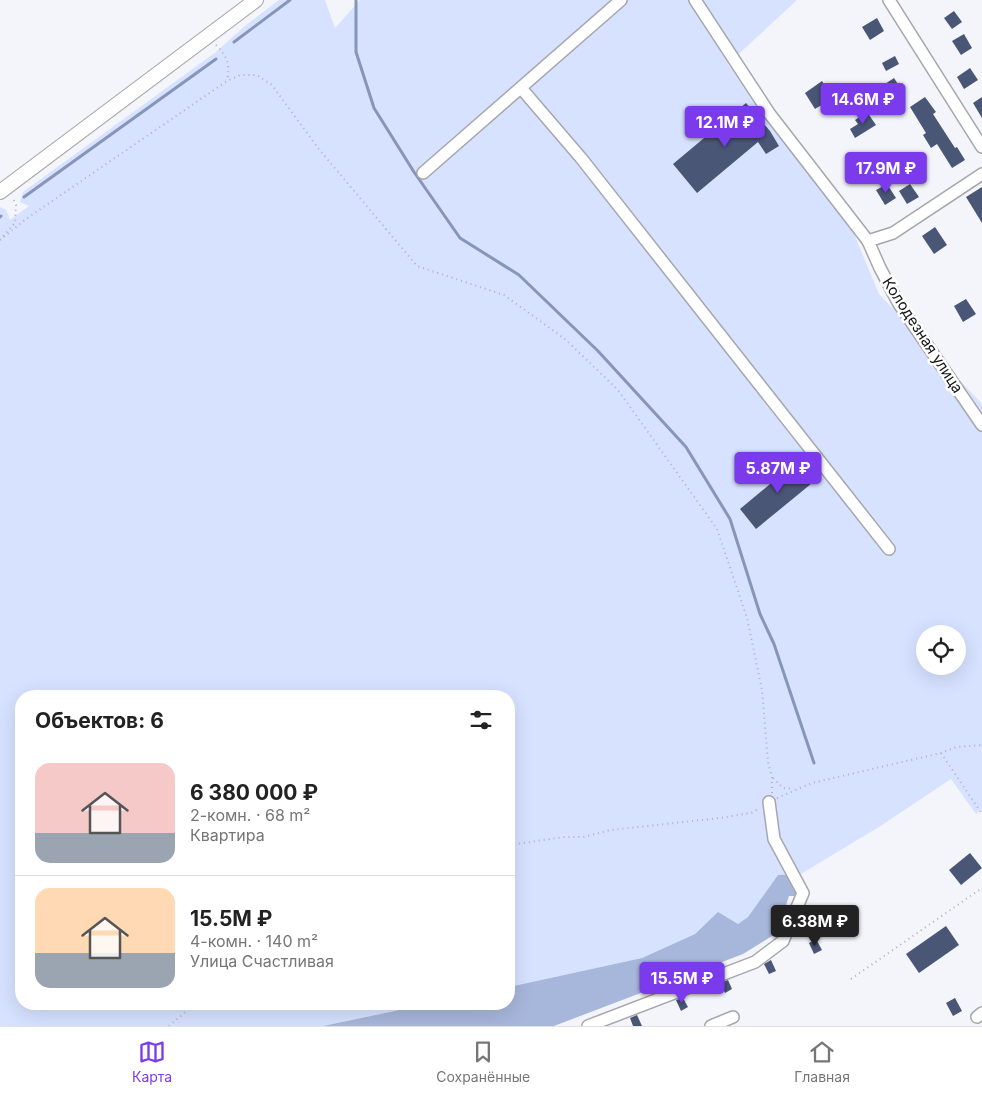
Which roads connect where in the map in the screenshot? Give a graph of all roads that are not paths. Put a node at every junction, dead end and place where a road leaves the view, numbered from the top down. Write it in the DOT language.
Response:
graph roads {
  1 [pos="256,0"];
  2 [pos="621,0"];
  3 [pos="695,0"];
  4 [pos="889,0"];
  5 [pos="521,88"];
  6 [pos="982,147"];
  7 [pos="423,173"];
  8 [pos="982,174"];
  9 [pos="2,190"];
  10 [pos="868,241"];
  11 [pos="982,425"];
  12 [pos="890,549"];
  13 [pos="769,802"];
  14 [pos="733,1017"];
  15 [pos="610,1023"];
  16 [pos="588,1026"];
  17 [pos="711,1026"];
  1 -- 9 [label="street"];
  2 -- 5 [label="street"];
  3 -- 10 [label="street, Колодезная улица"];
  4 -- 6 [label="street"];
  5 -- 7 [label="street"];
  5 -- 12 [label="street"];
  8 -- 10 [label="street"];
  10 -- 11 [label="street, Колодезная улица"];
  13 -- 15 [label="street"];
  14 -- 17 [label="street"];
  15 -- 16 [label="street"];
}
